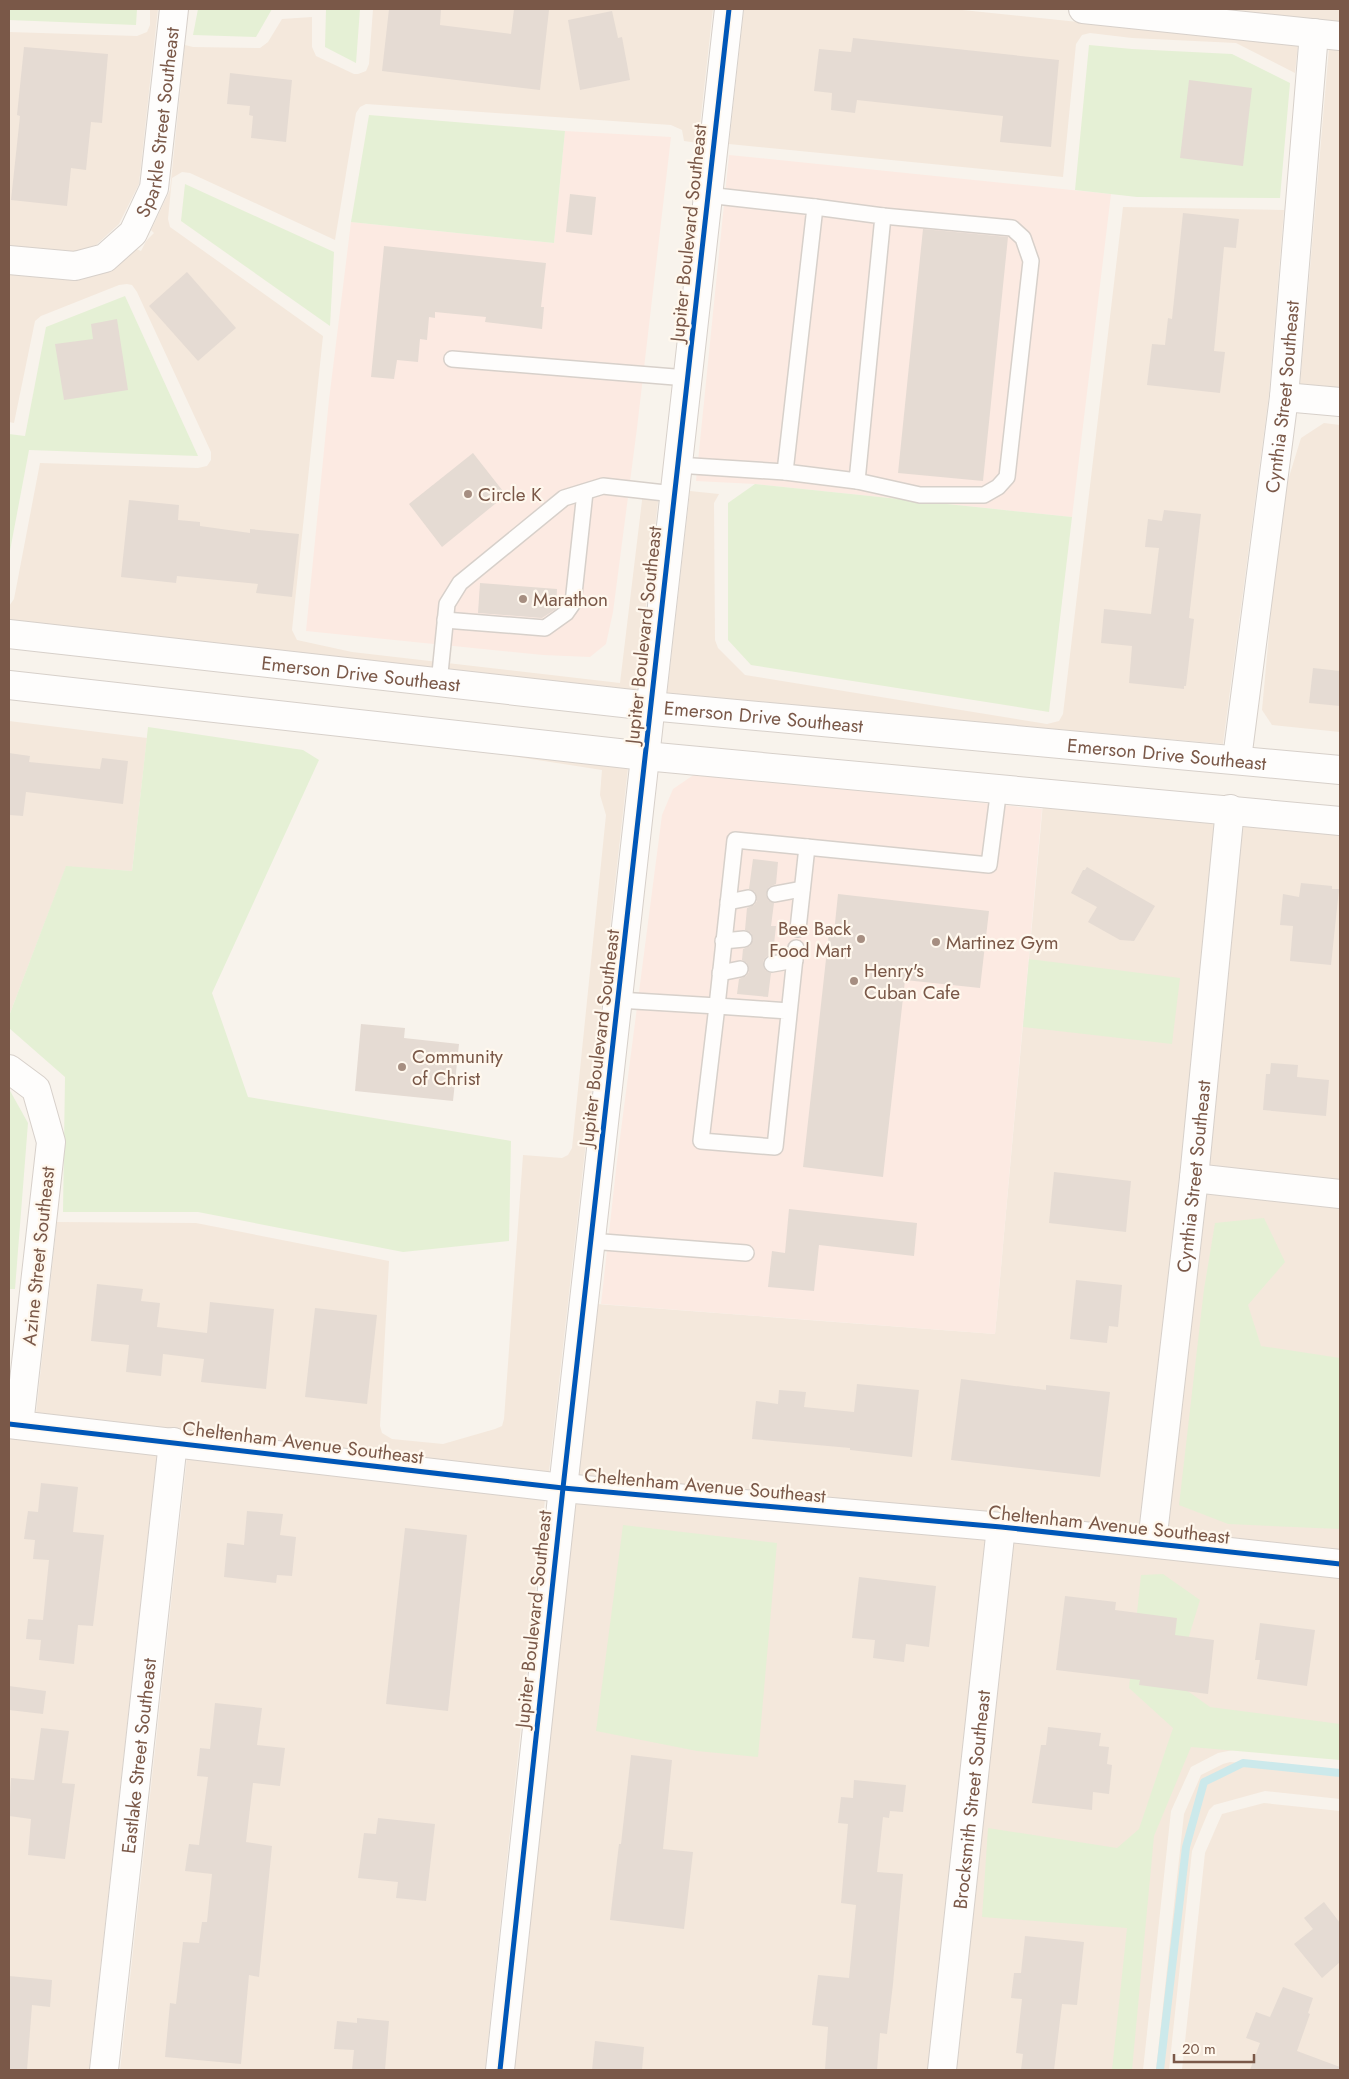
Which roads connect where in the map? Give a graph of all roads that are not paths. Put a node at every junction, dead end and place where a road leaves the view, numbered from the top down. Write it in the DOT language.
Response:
graph roads {
  1 [pos="174,9"];
  2 [pos="728,9"];
  3 [pos="1084,9"];
  4 [pos="1327,34"];
  5 [pos="708,195"];
  6 [pos="815,207"];
  7 [pos="883,216"];
  8 [pos="9,260"];
  9 [pos="452,358"];
  10 [pos="687,378"];
  11 [pos="1284,397"];
  12 [pos="1340,402"];
  13 [pos="677,465"];
  14 [pos="785,472"];
  15 [pos="857,481"];
  16 [pos="585,492"];
  17 [pos="674,494"];
  18 [pos="445,620"];
  19 [pos="9,634"];
  20 [pos="439,682"];
  21 [pos="9,684"];
  22 [pos="650,706"];
  23 [pos="645,756"];
  24 [pos="1237,759"];
  25 [pos="1340,770"];
  26 [pos="999,788"];
  27 [pos="1230,809"];
  28 [pos="1340,821"];
  29 [pos="807,847"];
  30 [pos="802,889"];
  31 [pos="775,894"];
  32 [pos="748,898"];
  33 [pos="728,902"];
  34 [pos="798,929"];
  35 [pos="744,938"];
  36 [pos="723,942"];
  37 [pos="772,964"];
  38 [pos="740,968"];
  39 [pos="720,973"];
  40 [pos="618,1000"];
  41 [pos="717,1006"];
  42 [pos="789,1011"];
  43 [pos="9,1069"];
  44 [pos="1194,1178"];
  45 [pos="1340,1194"];
  46 [pos="590,1241"];
  47 [pos="746,1253"];
  48 [pos="14,1424"];
  49 [pos="173,1442"];
  50 [pos="563,1488"];
  51 [pos="1001,1527"];
  52 [pos="1152,1543"];
  53 [pos="1340,1564"];
  54 [pos="104,2070"];
  55 [pos="500,2070"];
  56 [pos="942,2070"];
  1 -- 8 [label="street, Sparkle Street Southeast"];
  2 -- 5 [label="street, Jupiter Boulevard Southeast"];
  3 -- 4 [label="street"];
  4 -- 11 [label="street, Cynthia Street Southeast"];
  5 -- 6 [label="lane"];
  5 -- 10 [label="street, Jupiter Boulevard Southeast"];
  6 -- 7 [label="lane"];
  6 -- 14 [label="lane"];
  7 -- 15 [label="lane"];
  7 -- 15 [label="lane"];
  9 -- 10 [label="lane"];
  10 -- 13 [label="street, Jupiter Boulevard Southeast"];
  11 -- 12 [label="street"];
  11 -- 24 [label="street, Cynthia Street Southeast"];
  13 -- 14 [label="lane"];
  13 -- 17 [label="street, Jupiter Boulevard Southeast"];
  14 -- 15 [label="lane"];
  16 -- 17 [label="lane"];
  16 -- 18 [label="lane"];
  16 -- 18 [label="lane"];
  17 -- 22 [label="street, Jupiter Boulevard Southeast"];
  18 -- 20 [label="lane"];
  19 -- 20 [label="street, Emerson Drive Southeast"];
  20 -- 22 [label="street, Emerson Drive Southeast"];
  21 -- 23 [label="street"];
  22 -- 23 [label="street, Jupiter Boulevard Southeast"];
  22 -- 24 [label="street, Emerson Drive Southeast"];
  23 -- 26 [label="street"];
  23 -- 40 [label="street, Jupiter Boulevard Southeast"];
  24 -- 25 [label="street, Emerson Drive Southeast"];
  26 -- 27 [label="street"];
  26 -- 29 [label="lane"];
  27 -- 28 [label="street"];
  27 -- 44 [label="street, Cynthia Street Southeast"];
  29 -- 30 [label="lane"];
  29 -- 33 [label="lane"];
  30 -- 31 [label="lane"];
  30 -- 34 [label="lane"];
  32 -- 33 [label="lane"];
  33 -- 36 [label="lane"];
  35 -- 36 [label="lane"];
  36 -- 39 [label="lane"];
  37 -- 42 [label="lane"];
  38 -- 39 [label="lane"];
  39 -- 41 [label="lane"];
  40 -- 41 [label="lane"];
  40 -- 46 [label="street, Jupiter Boulevard Southeast"];
  41 -- 42 [label="lane"];
  41 -- 42 [label="lane"];
  43 -- 48 [label="street, Azine Street Southeast"];
  44 -- 45 [label="street"];
  44 -- 52 [label="street, Cynthia Street Southeast"];
  46 -- 47 [label="lane"];
  46 -- 50 [label="street, Jupiter Boulevard Southeast"];
  48 -- 49 [label="street, Cheltenham Avenue Southeast"];
  49 -- 50 [label="street, Cheltenham Avenue Southeast"];
  49 -- 54 [label="street, Eastlake Street Southeast"];
  50 -- 51 [label="street, Cheltenham Avenue Southeast"];
  50 -- 55 [label="street, Jupiter Boulevard Southeast"];
  51 -- 52 [label="street, Cheltenham Avenue Southeast"];
  51 -- 56 [label="street, Brocksmith Street Southeast"];
  52 -- 53 [label="street, Cheltenham Avenue Southeast"];
}
